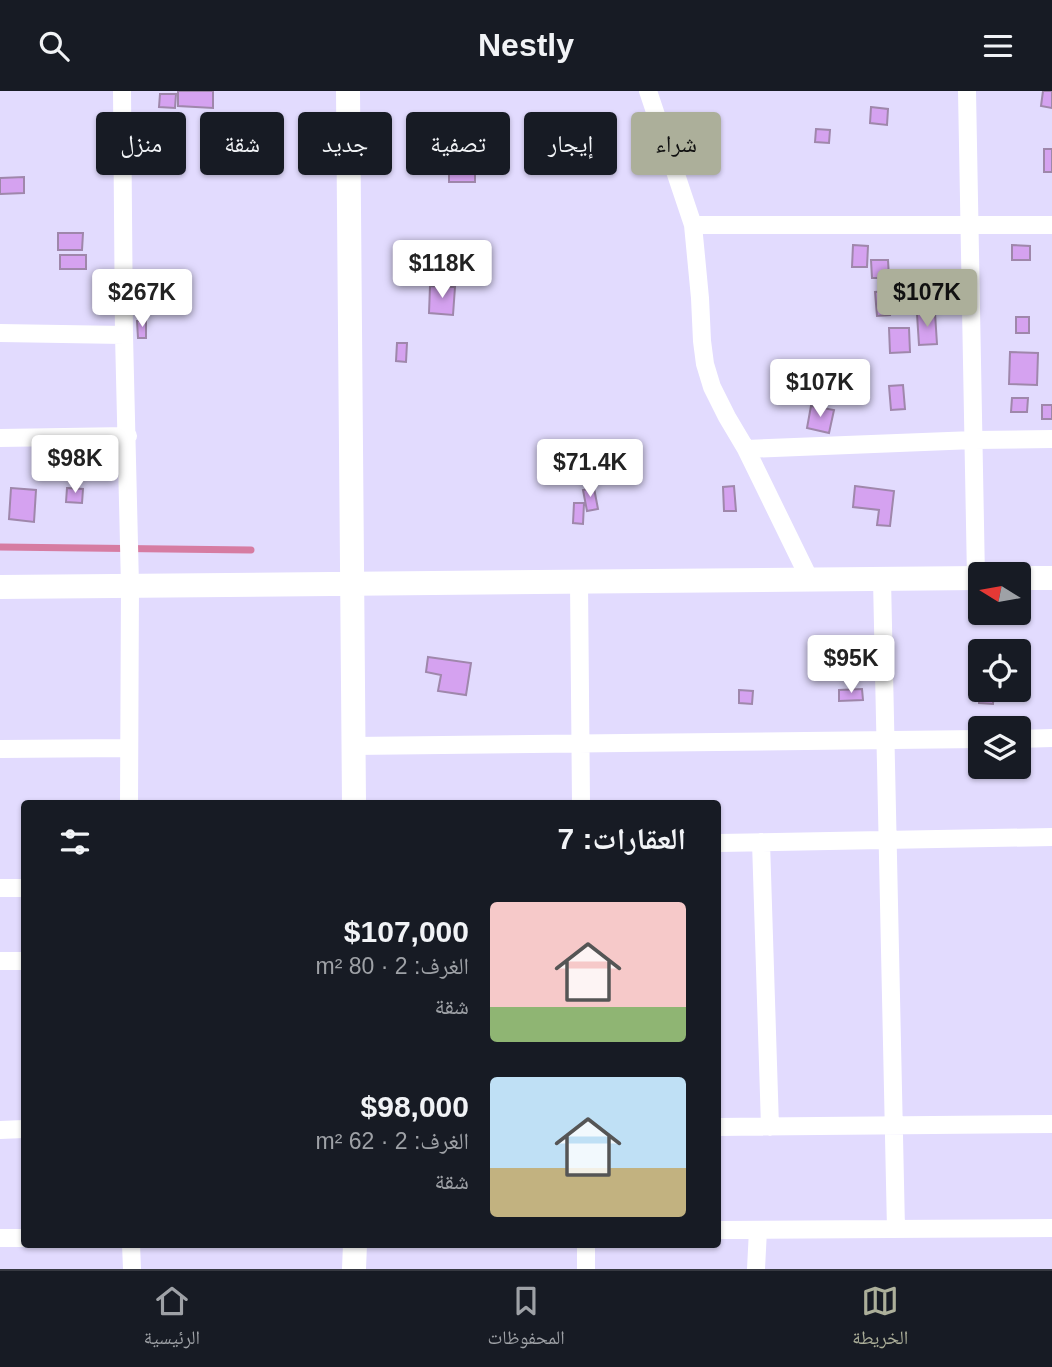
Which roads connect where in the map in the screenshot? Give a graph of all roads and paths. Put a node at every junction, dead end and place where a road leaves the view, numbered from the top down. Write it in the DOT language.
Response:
graph roads {
  1 [pos="122,91"];
  2 [pos="348,91"];
  3 [pos="648,91"];
  4 [pos="967,91"];
  5 [pos="693,225"];
  6 [pos="1052,225"];
  7 [pos="969,226"];
  8 [pos="0,334"];
  9 [pos="124,335"];
  10 [pos="128,436"];
  11 [pos="0,438"];
  12 [pos="1052,439"];
  13 [pos="974,440"];
  14 [pos="746,449"];
  15 [pos="978,562"];
  16 [pos="968,578"];
  17 [pos="1031,578"];
  18 [pos="1052,578"];
  19 [pos="882,579"];
  20 [pos="810,580"];
  21 [pos="579,582"];
  22 [pos="352,584"];
  23 [pos="130,586"];
  24 [pos="0,587"];
  25 [pos="1052,738"];
  26 [pos="968,739"];
  27 [pos="1031,739"];
  28 [pos="886,740"];
  29 [pos="580,744"];
  30 [pos="354,746"];
  31 [pos="129,748"];
  32 [pos="0,749"];
  33 [pos="129,800"];
  34 [pos="354,800"];
  35 [pos="581,800"];
  36 [pos="1052,837"];
  37 [pos="888,840"];
  38 [pos="721,842"];
  39 [pos="761,842"];
  40 [pos="0,888"];
  41 [pos="21,888"];
  42 [pos="0,961"];
  43 [pos="21,961"];
  44 [pos="1052,1124"];
  45 [pos="895,1125"];
  46 [pos="771,1126"];
  47 [pos="721,1127"];
  48 [pos="21,1129"];
  49 [pos="0,1130"];
  50 [pos="1052,1228"];
  51 [pos="896,1229"];
  52 [pos="721,1230"];
  53 [pos="758,1230"];
  54 [pos="0,1238"];
  55 [pos="21,1238"];
  56 [pos="131,1248"];
  57 [pos="355,1248"];
  58 [pos="586,1248"];
  59 [pos="132,1269"];
  60 [pos="355,1269"];
  61 [pos="586,1269"];
  62 [pos="756,1269"];
  1 -- 9 [label="street"];
  2 -- 22 [label="street"];
  3 -- 5 [label="street"];
  4 -- 7 [label="street"];
  5 -- 7 [label="street"];
  5 -- 14 [label="street"];
  6 -- 7 [label="street"];
  7 -- 13 [label="street"];
  8 -- 9 [label="street"];
  9 -- 10 [label="street"];
  10 -- 11 [label="street"];
  10 -- 23 [label="street"];
  12 -- 13 [label="street"];
  13 -- 14 [label="street"];
  13 -- 15 [label="street"];
  14 -- 20 [label="street"];
  16 -- 19 [label="street"];
  17 -- 18 [label="street"];
  19 -- 20 [label="street"];
  19 -- 28 [label="street"];
  20 -- 21 [label="street"];
  21 -- 22 [label="street"];
  21 -- 29 [label="street"];
  22 -- 23 [label="street"];
  22 -- 30 [label="street"];
  23 -- 24 [label="street"];
  23 -- 31 [label="street"];
  25 -- 27 [label="street"];
  26 -- 28 [label="street"];
  28 -- 29 [label="street"];
  28 -- 37 [label="street"];
  29 -- 30 [label="street"];
  29 -- 35 [label="street"];
  30 -- 34 [label="street"];
  31 -- 32 [label="street"];
  31 -- 33 [label="street"];
  36 -- 37 [label="street"];
  37 -- 39 [label="street"];
  37 -- 45 [label="street"];
  38 -- 39 [label="street"];
  39 -- 46 [label="street"];
  40 -- 41 [label="street"];
  42 -- 43 [label="street"];
  44 -- 45 [label="street"];
  45 -- 46 [label="street"];
  45 -- 51 [label="street"];
  46 -- 47 [label="street"];
  48 -- 49 [label="street"];
  50 -- 51 [label="street"];
  51 -- 53 [label="street"];
  52 -- 53 [label="street"];
  53 -- 62 [label="street"];
  54 -- 55 [label="street"];
  56 -- 59 [label="street"];
  57 -- 60 [label="street"];
  58 -- 61 [label="street"];
}
